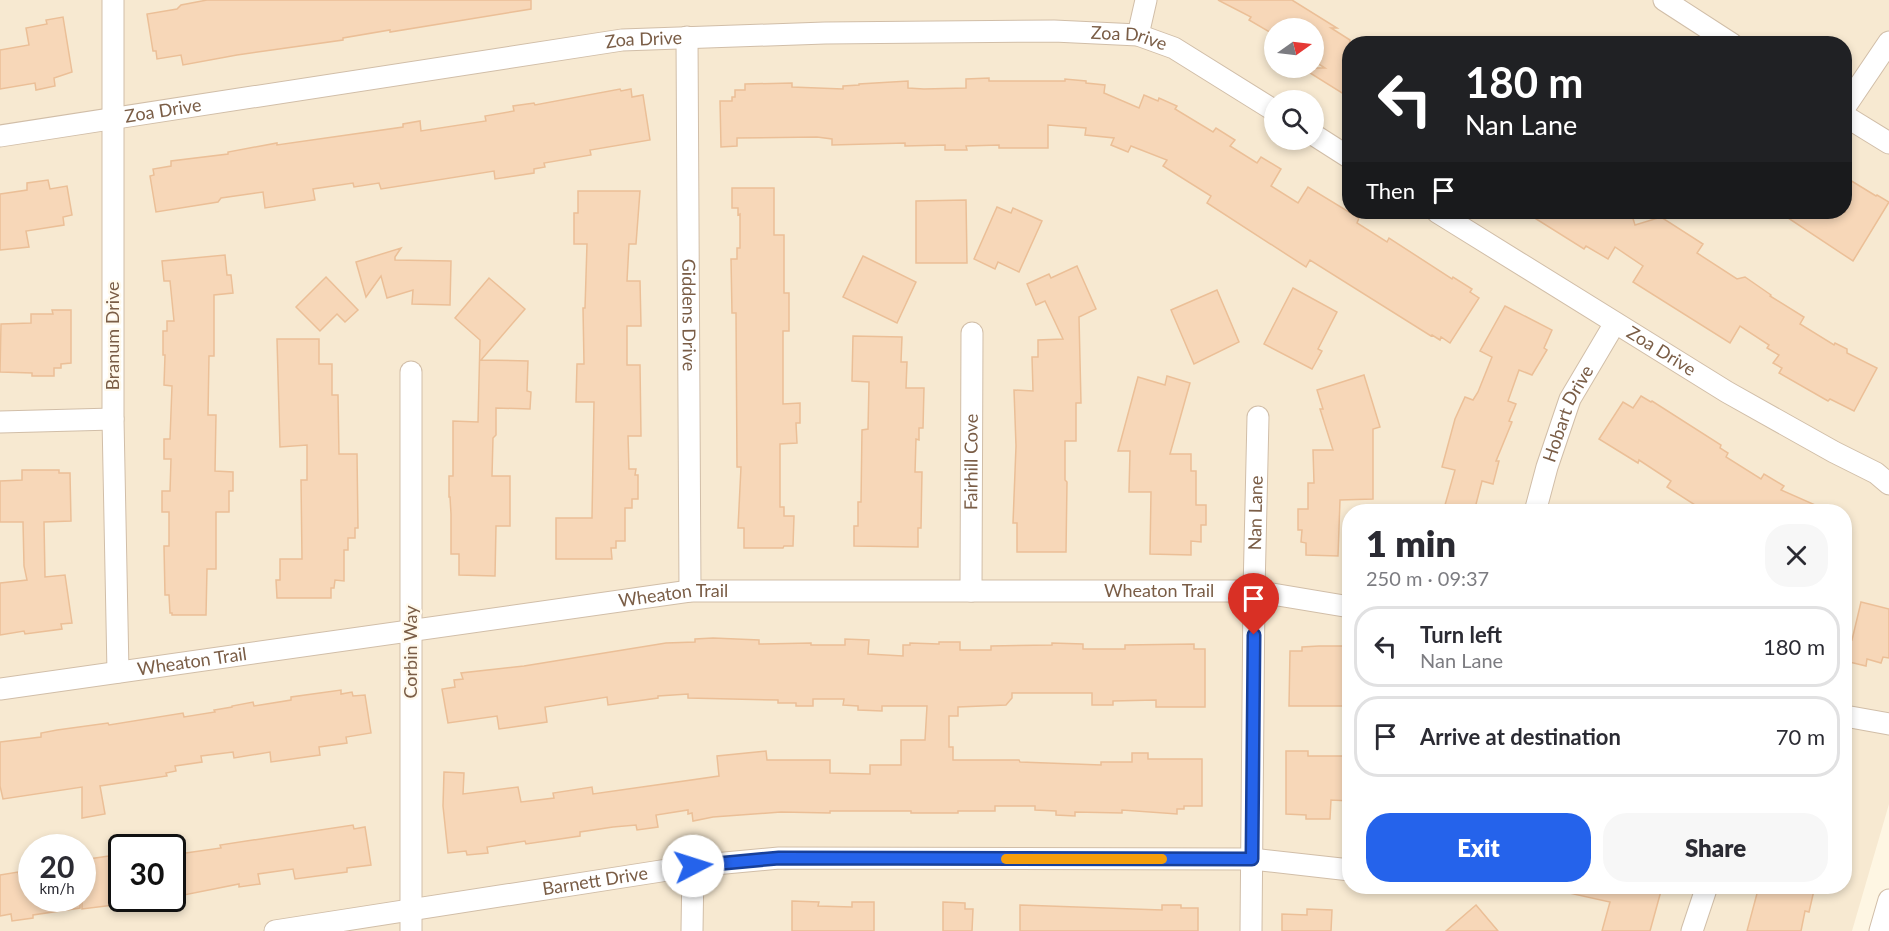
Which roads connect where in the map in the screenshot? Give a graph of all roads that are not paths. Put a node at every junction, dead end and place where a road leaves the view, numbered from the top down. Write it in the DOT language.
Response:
graph roads {
  1 [pos="113,0"];
  2 [pos="1146,0"];
  3 [pos="1664,0"];
  4 [pos="1138,35"];
  5 [pos="1720,36"];
  6 [pos="687,38"];
  7 [pos="1889,42"];
  8 [pos="1852,98"];
  9 [pos="1264,104"];
  10 [pos="113,117"];
  11 [pos="1852,120"];
  12 [pos="0,136"];
  13 [pos="1324,141"];
  14 [pos="1889,143"];
  15 [pos="1342,153"];
  16 [pos="1448,219"];
  17 [pos="1616,323"];
  18 [pos="972,333"];
  19 [pos="411,372"];
  20 [pos="1258,417"];
  21 [pos="113,419"];
  22 [pos="0,422"];
  23 [pos="1889,484"];
  24 [pos="1537,504"];
  25 [pos="690,591"];
  26 [pos="971,591"];
  27 [pos="1254,591"];
  28 [pos="1342,607"];
  29 [pos="411,630"];
  30 [pos="118,672"];
  31 [pos="0,689"];
  32 [pos="1852,717"];
  33 [pos="1889,724"];
  34 [pos="1252,859"];
  35 [pos="693,866"];
  36 [pos="1342,869"];
  37 [pos="1704,894"];
  38 [pos="1889,900"];
  39 [pos="412,910"];
  40 [pos="274,931"];
  41 [pos="411,931"];
  42 [pos="692,931"];
  43 [pos="1251,931"];
  44 [pos="1692,931"];
  45 [pos="1880,931"];
  1 -- 10 [label="street, Branum Drive"];
  2 -- 4 [label="street"];
  3 -- 5 [label="street"];
  4 -- 6 [label="street, Zoa Drive"];
  4 -- 9 [label="street, Zoa Drive"];
  6 -- 10 [label="street, Zoa Drive"];
  6 -- 25 [label="street, Giddens Drive"];
  7 -- 8 [label="street"];
  10 -- 12 [label="street, Zoa Drive"];
  10 -- 21 [label="street, Branum Drive"];
  11 -- 14 [label="street"];
  13 -- 15 [label="street"];
  16 -- 17 [label="street, Zoa Drive"];
  17 -- 23 [label="street, Zoa Drive"];
  17 -- 24 [label="street, Hobart Drive"];
  18 -- 26 [label="street, Fairhill Cove"];
  19 -- 29 [label="street, Corbin Way"];
  20 -- 27 [label="street, Nan Lane"];
  21 -- 22 [label="street"];
  21 -- 30 [label="street, Branum Drive"];
  25 -- 26 [label="street, Wheaton Trail"];
  25 -- 29 [label="street, Wheaton Trail"];
  26 -- 27 [label="street, Wheaton Trail"];
  27 -- 28 [label="street, Wheaton Trail"];
  27 -- 34 [label="street, Nan Lane"];
  29 -- 30 [label="street, Wheaton Trail"];
  29 -- 39 [label="street, Corbin Way"];
  30 -- 31 [label="street, Wheaton Trail"];
  32 -- 33 [label="street"];
  34 -- 35 [label="street, Barnett Drive"];
  34 -- 36 [label="street, Barnett Drive"];
  34 -- 43 [label="street, Nan Lane"];
  35 -- 39 [label="street, Barnett Drive"];
  35 -- 42 [label="street"];
  37 -- 44 [label="street"];
  38 -- 45 [label="street"];
  39 -- 40 [label="street, Barnett Drive"];
  39 -- 41 [label="street, Corbin Way"];
}
